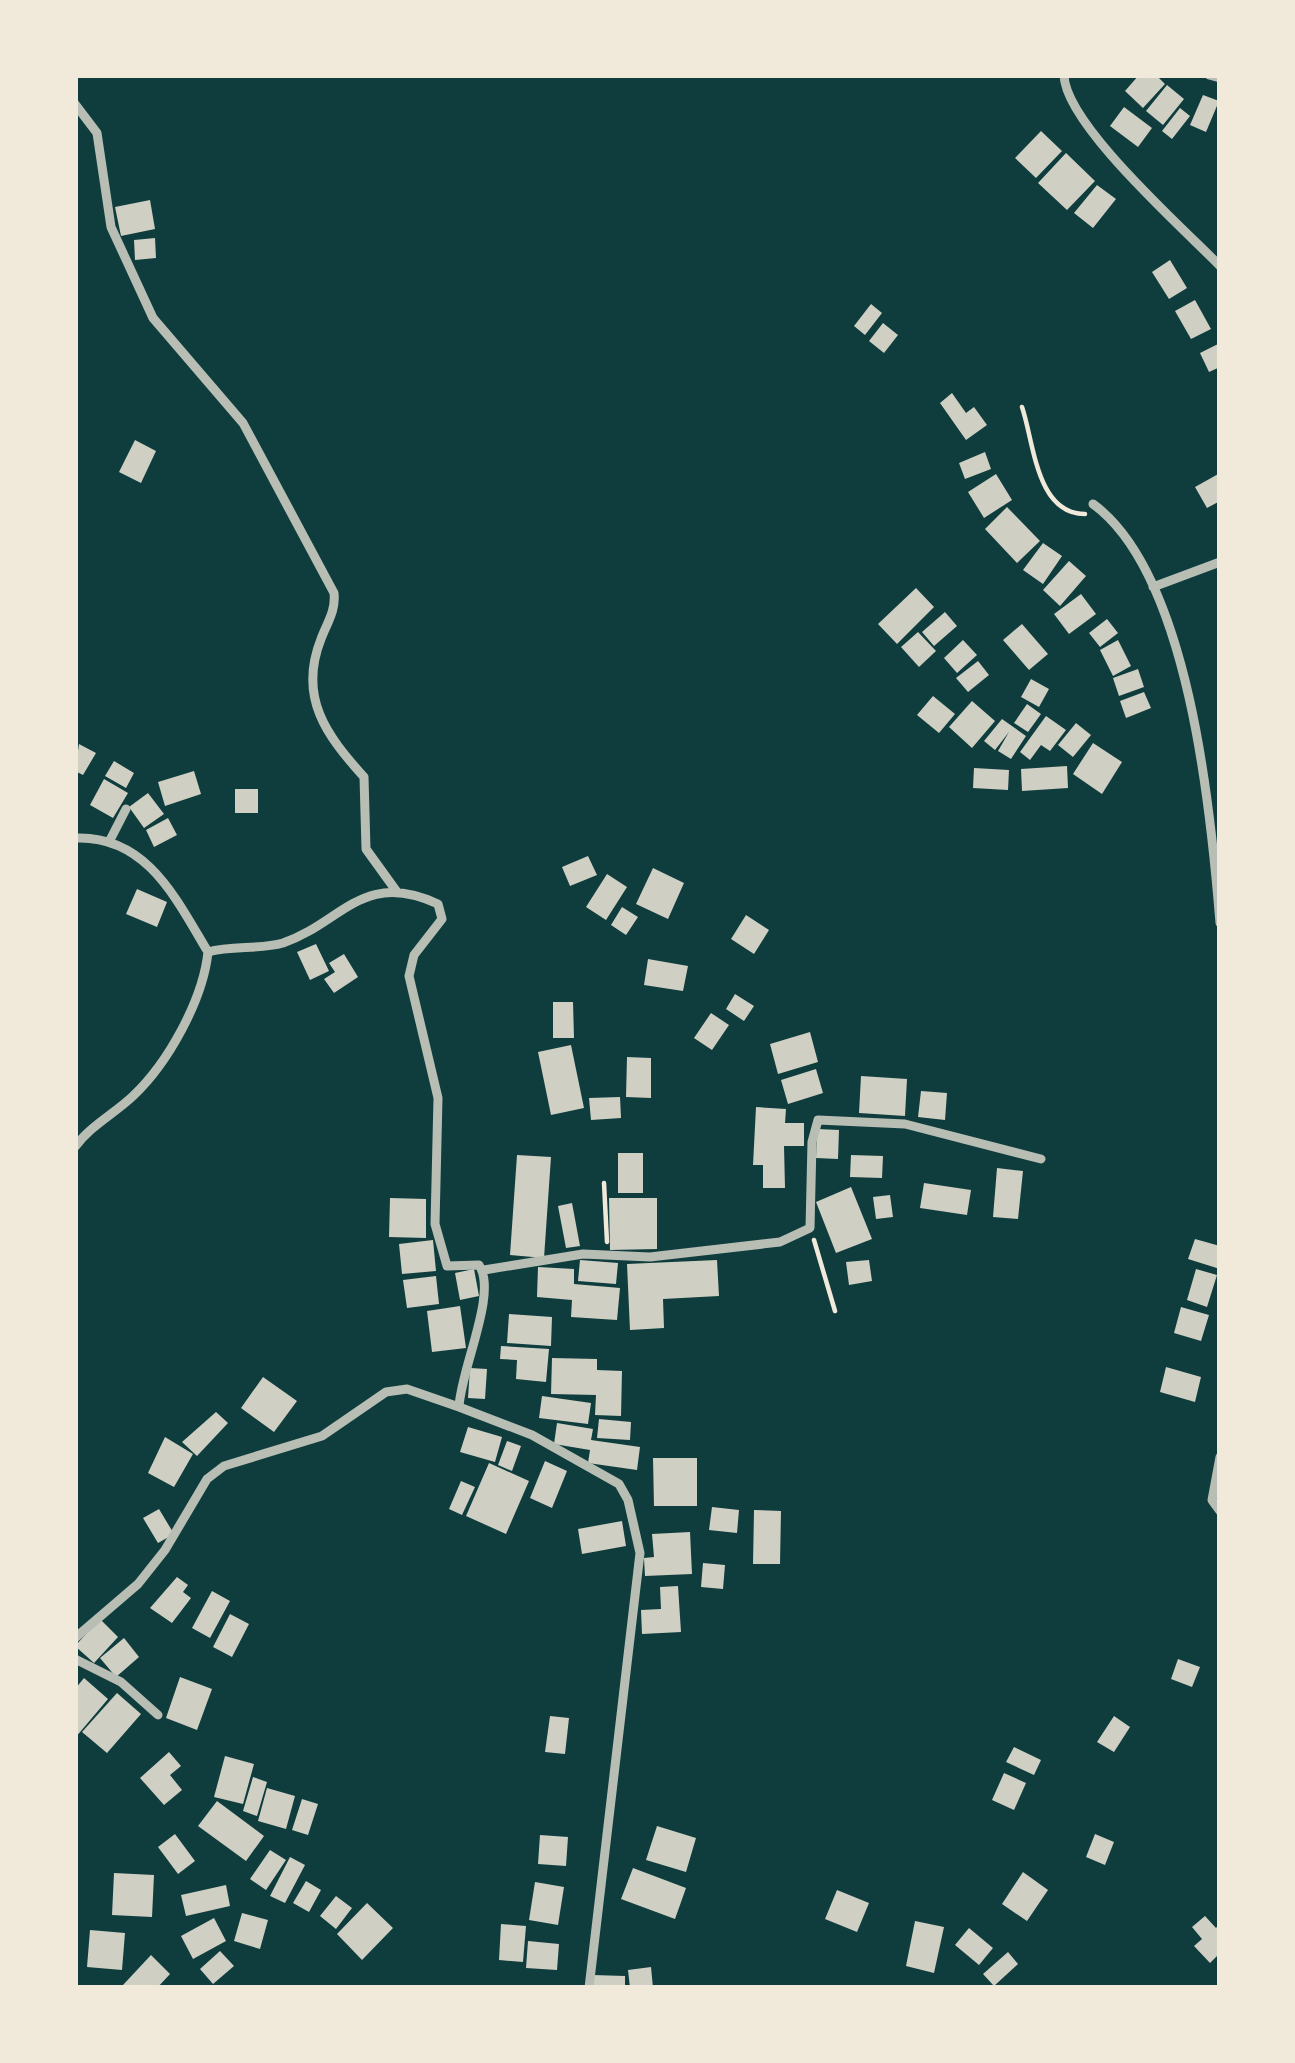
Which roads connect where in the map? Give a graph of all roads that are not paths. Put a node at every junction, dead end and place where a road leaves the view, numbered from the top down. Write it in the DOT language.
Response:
graph roads {
  1 [pos="1064,75"];
  2 [pos="1209,75"];
  3 [pos="1220,79"];
  4 [pos="75,104"];
  5 [pos="1220,266"];
  6 [pos="1093,504"];
  7 [pos="1220,562"];
  8 [pos="1153,587"];
  9 [pos="126,809"];
  10 [pos="75,825"];
  11 [pos="81,837"];
  12 [pos="109,842"];
  13 [pos="397,892"];
  14 [pos="1220,922"];
  15 [pos="207,950"];
  16 [pos="75,1147"];
  17 [pos="1041,1159"];
  18 [pos="484,1270"];
  19 [pos="459,1407"];
  20 [pos="1220,1456"];
  21 [pos="1220,1510"];
  22 [pos="75,1638"];
  23 [pos="75,1659"];
  24 [pos="158,1714"];
  25 [pos="590,1988"];
  1 -- 5 [label="street"];
  2 -- 3 [label="street"];
  4 -- 13 [label="street"];
  6 -- 8 [label="street"];
  7 -- 8 [label="street"];
  8 -- 14 [label="street"];
  9 -- 12 [label="street"];
  10 -- 11 [label="street"];
  11 -- 12 [label="street"];
  12 -- 15 [label="street"];
  13 -- 15 [label="street"];
  13 -- 18 [label="street"];
  15 -- 16 [label="street"];
  17 -- 18 [label="street"];
  18 -- 19 [label="street"];
  19 -- 22 [label="street"];
  19 -- 25 [label="street"];
  20 -- 21 [label="street"];
  23 -- 24 [label="street"];
}
